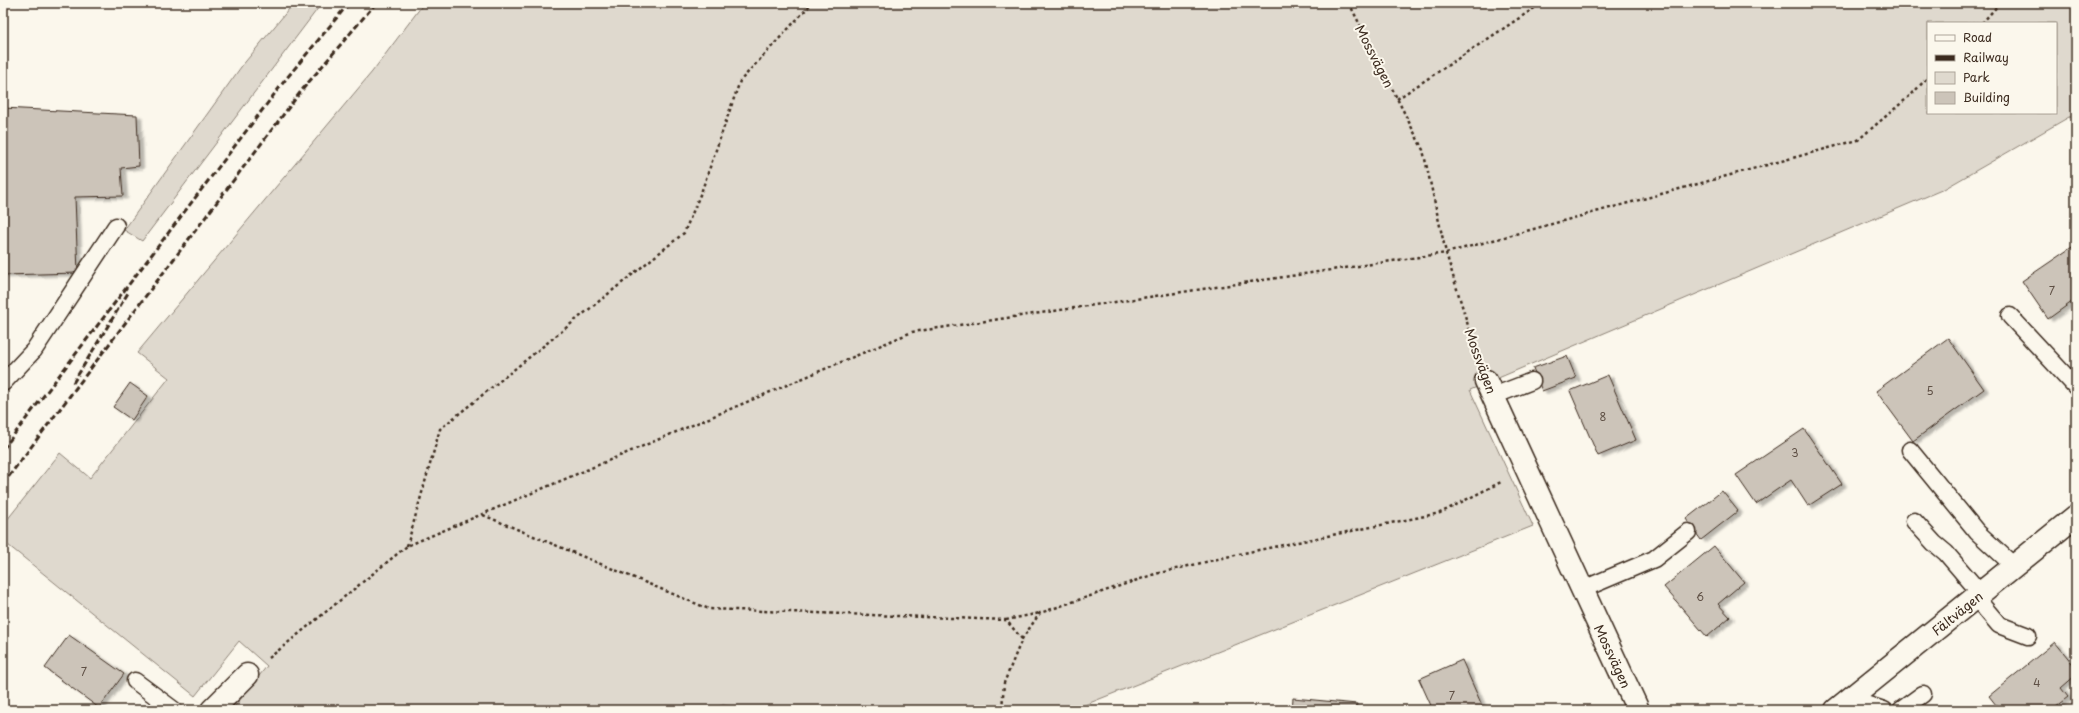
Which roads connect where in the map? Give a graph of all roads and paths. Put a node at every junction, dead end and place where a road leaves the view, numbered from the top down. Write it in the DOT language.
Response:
graph roads {
  1 [pos="812,3"];
  2 [pos="1348,3"];
  3 [pos="1542,3"];
  4 [pos="2000,3"];
  5 [pos="1983,22"];
  6 [pos="1927,78"];
  7 [pos="1397,99"];
  8 [pos="116,226"];
  9 [pos="1446,253"];
  10 [pos="2010,316"];
  11 [pos="1532,381"];
  12 [pos="3,382"];
  13 [pos="2076,386"];
  14 [pos="1490,389"];
  15 [pos="1910,450"];
  16 [pos="1526,470"];
  17 [pos="483,514"];
  18 [pos="2076,516"];
  19 [pos="1914,521"];
  20 [pos="1688,532"];
  21 [pos="407,546"];
  22 [pos="2014,566"];
  23 [pos="1582,589"];
  24 [pos="1978,596"];
  25 [pos="1040,613"];
  26 [pos="1006,620"];
  27 [pos="2028,636"];
  28 [pos="1022,639"];
  29 [pos="247,675"];
  30 [pos="135,681"];
  31 [pos="1923,694"];
  32 [pos="1843,705"];
  33 [pos="174,710"];
  34 [pos="212,710"];
  35 [pos="997,710"];
  36 [pos="1638,710"];
  37 [pos="1884,710"];
  38 [pos="1901,710"];
  1 -- 21 [label="path"];
  2 -- 7 [label="path, Mossvägen"];
  3 -- 7 [label="path"];
  4 -- 5 [label="path"];
  6 -- 9 [label="path"];
  7 -- 9 [label="path, Mossvägen"];
  8 -- 12 [label="lane"];
  9 -- 14 [label="path, Mossvägen"];
  9 -- 17 [label="path"];
  10 -- 13 [label="lane"];
  11 -- 14 [label="lane"];
  14 -- 16 [label="street, Mossvägen"];
  15 -- 22 [label="lane"];
  16 -- 23 [label="street, Mossvägen"];
  16 -- 25 [label="path"];
  17 -- 21 [label="path"];
  17 -- 26 [label="path"];
  18 -- 22 [label="street, Fältvägen"];
  19 -- 24 [label="lane"];
  20 -- 23 [label="lane"];
  21 -- 29 [label="path"];
  22 -- 24 [label="street, Fältvägen"];
  23 -- 36 [label="street, Mossvägen"];
  24 -- 27 [label="lane"];
  24 -- 32 [label="street, Fältvägen"];
  25 -- 26 [label="path"];
  25 -- 28 [label="path"];
  26 -- 28 [label="path"];
  28 -- 35 [label="path"];
  29 -- 34 [label="street"];
  30 -- 33 [label="lane"];
  31 -- 38 [label="lane"];
  32 -- 37 [label="lane"];
}
